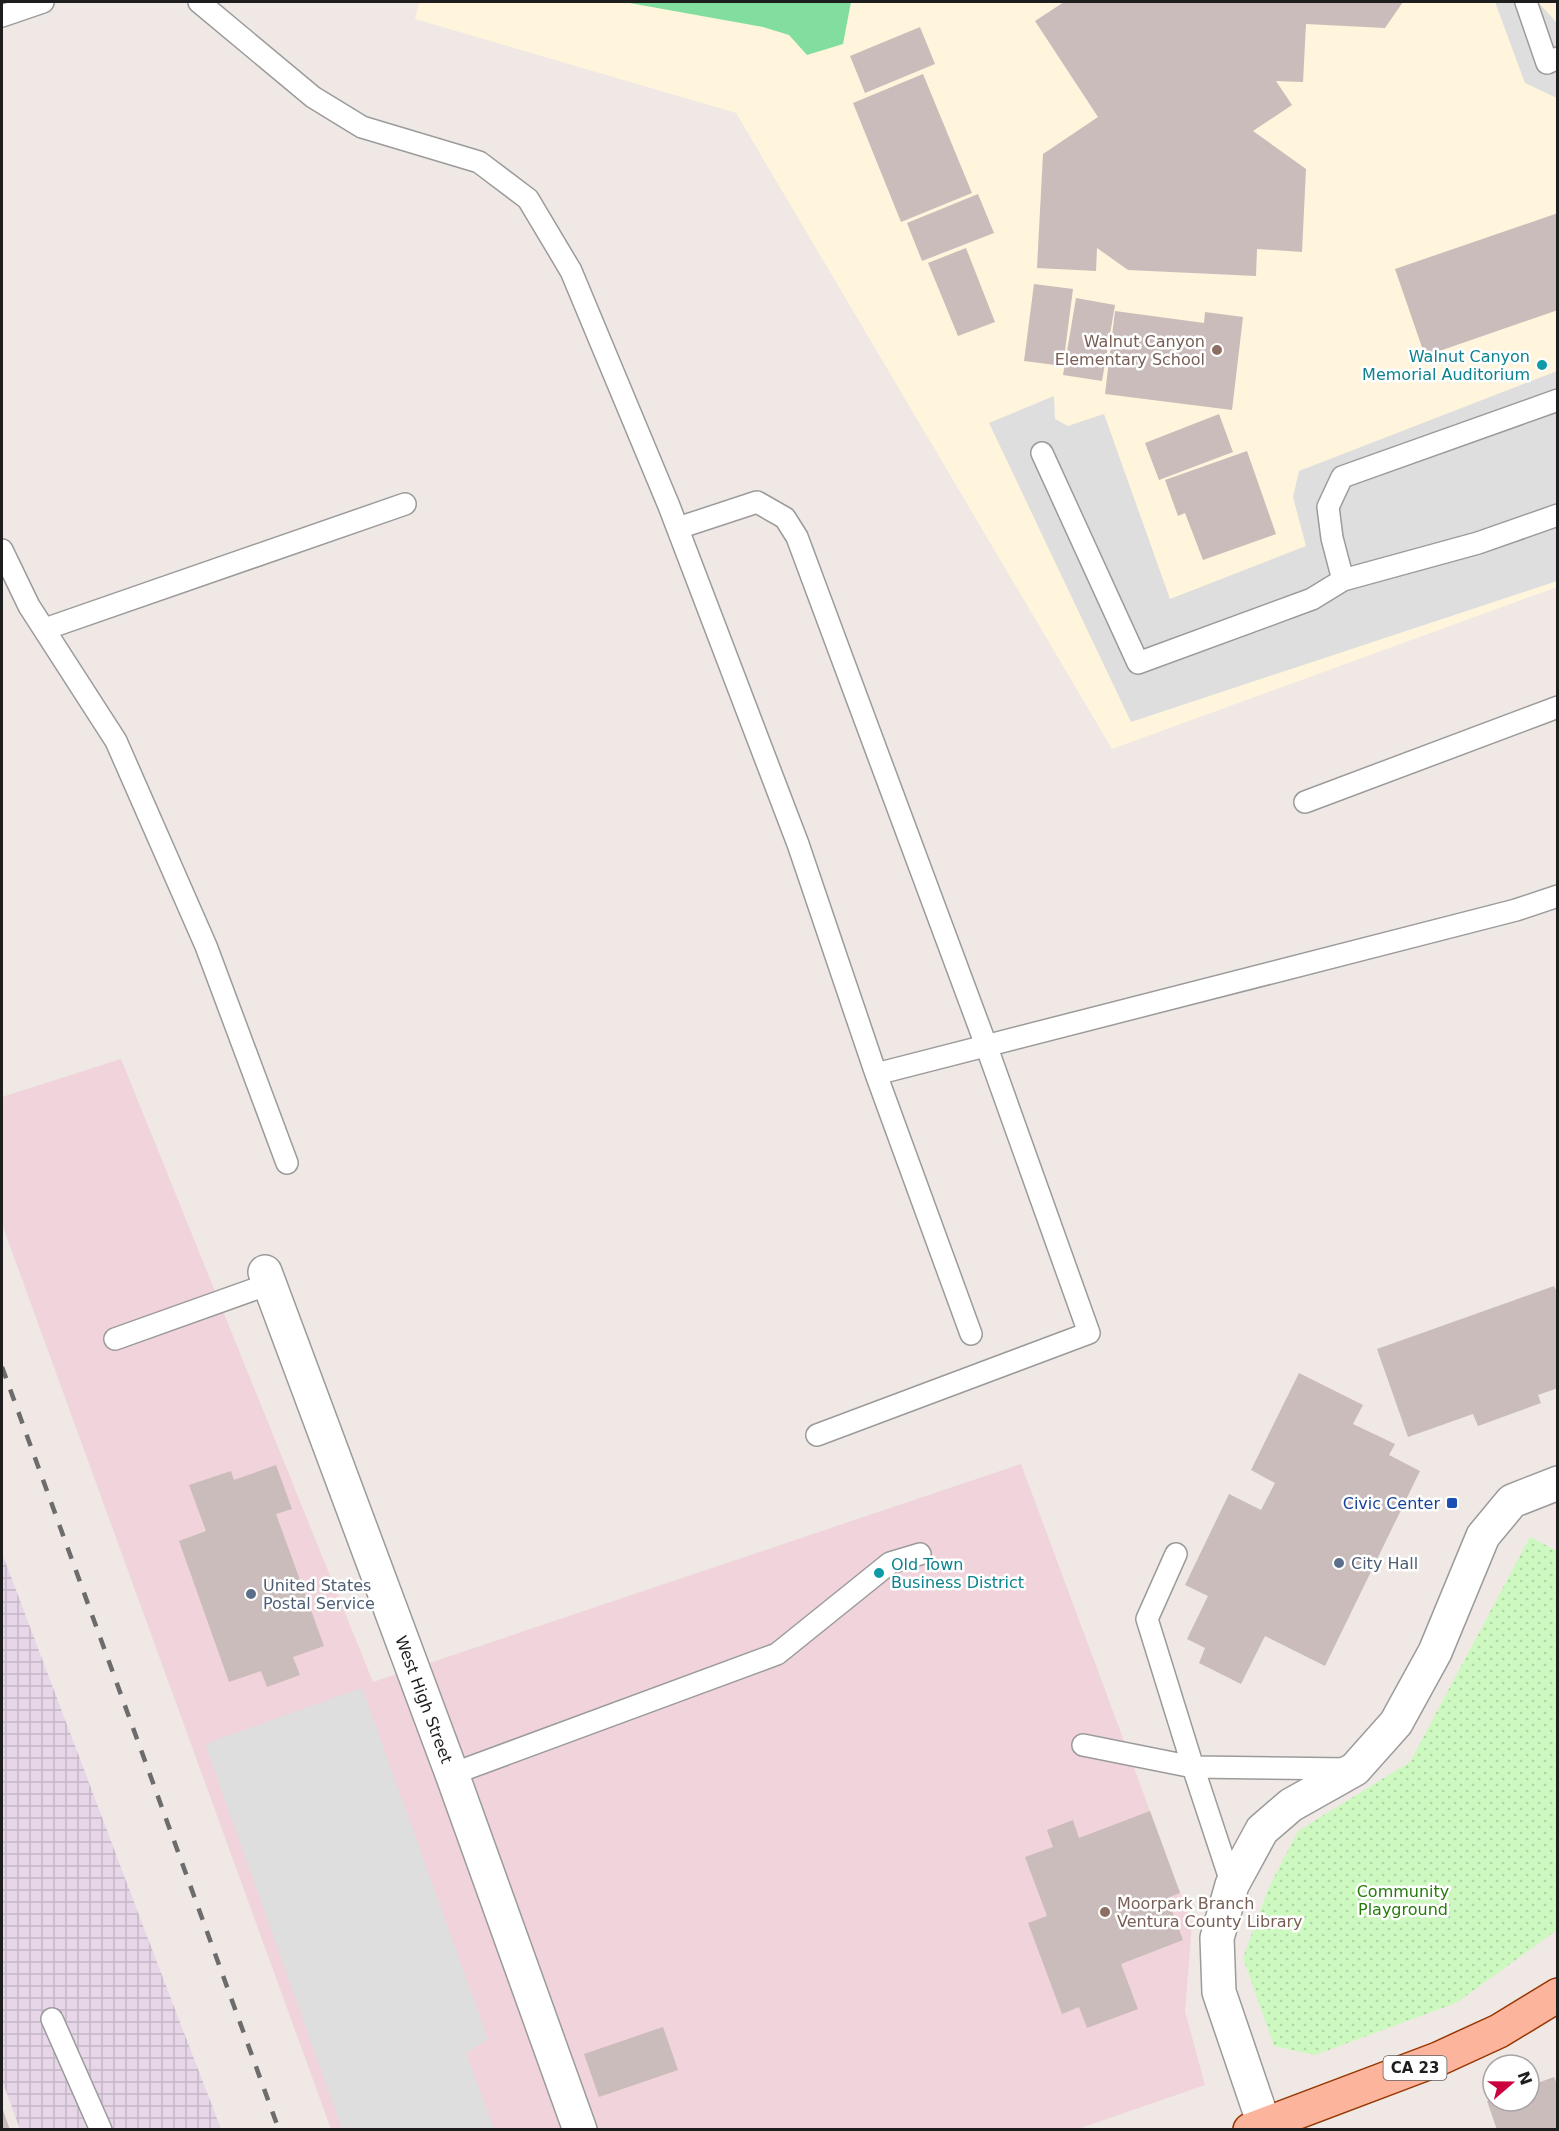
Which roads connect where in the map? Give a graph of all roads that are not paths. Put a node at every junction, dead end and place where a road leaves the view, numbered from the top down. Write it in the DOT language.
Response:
graph roads {
  1 [pos="43,2"];
  2 [pos="199,2"];
  3 [pos="1526,2"];
  4 [pos="2,15"];
  5 [pos="1557,58"];
  6 [pos="1557,400"];
  7 [pos="1042,453"];
  8 [pos="405,504"];
  9 [pos="1557,515"];
  10 [pos="678,528"];
  11 [pos="2,550"];
  12 [pos="1343,580"];
  13 [pos="45,629"];
  14 [pos="1557,707"];
  15 [pos="1305,802"];
  16 [pos="1557,896"];
  17 [pos="986,1045"];
  18 [pos="876,1074"];
  19 [pos="287,1163"];
  20 [pos="267,1278"];
  21 [pos="971,1334"];
  22 [pos="115,1339"];
  23 [pos="817,1435"];
  24 [pos="1557,1483"];
  25 [pos="920,1554"];
  26 [pos="1176,1554"];
  27 [pos="1083,1745"];
  28 [pos="1192,1767"];
  29 [pos="1355,1769"];
  30 [pos="452,1774"];
  31 [pos="1232,1885"];
  32 [pos="1557,1995"];
  33 [pos="52,2019"];
  34 [pos="1260,2128"];
  35 [pos="101,2130"];
  36 [pos="580,2130"];
  1 -- 4 [label="lane"];
  2 -- 10 [label="lane"];
  3 -- 5 [label="lane"];
  6 -- 12 [label="lane"];
  7 -- 12 [label="lane"];
  8 -- 13 [label="lane"];
  9 -- 12 [label="lane"];
  10 -- 17 [label="lane"];
  10 -- 18 [label="lane"];
  11 -- 13 [label="lane"];
  13 -- 19 [label="lane"];
  14 -- 15 [label="lane"];
  16 -- 17 [label="lane"];
  17 -- 18 [label="lane"];
  17 -- 23 [label="lane"];
  18 -- 21 [label="lane"];
  20 -- 22 [label="lane"];
  20 -- 30 [label="street, West High Street"];
  24 -- 29 [label="street"];
  25 -- 30 [label="lane"];
  26 -- 28 [label="lane"];
  27 -- 28 [label="lane"];
  28 -- 29 [label="lane"];
  28 -- 31 [label="lane"];
  29 -- 31 [label="street"];
  30 -- 36 [label="street, West High Street"];
  31 -- 34 [label="street"];
  32 -- 34 [label="main road, CA 23"];
  33 -- 35 [label="lane"];
}
